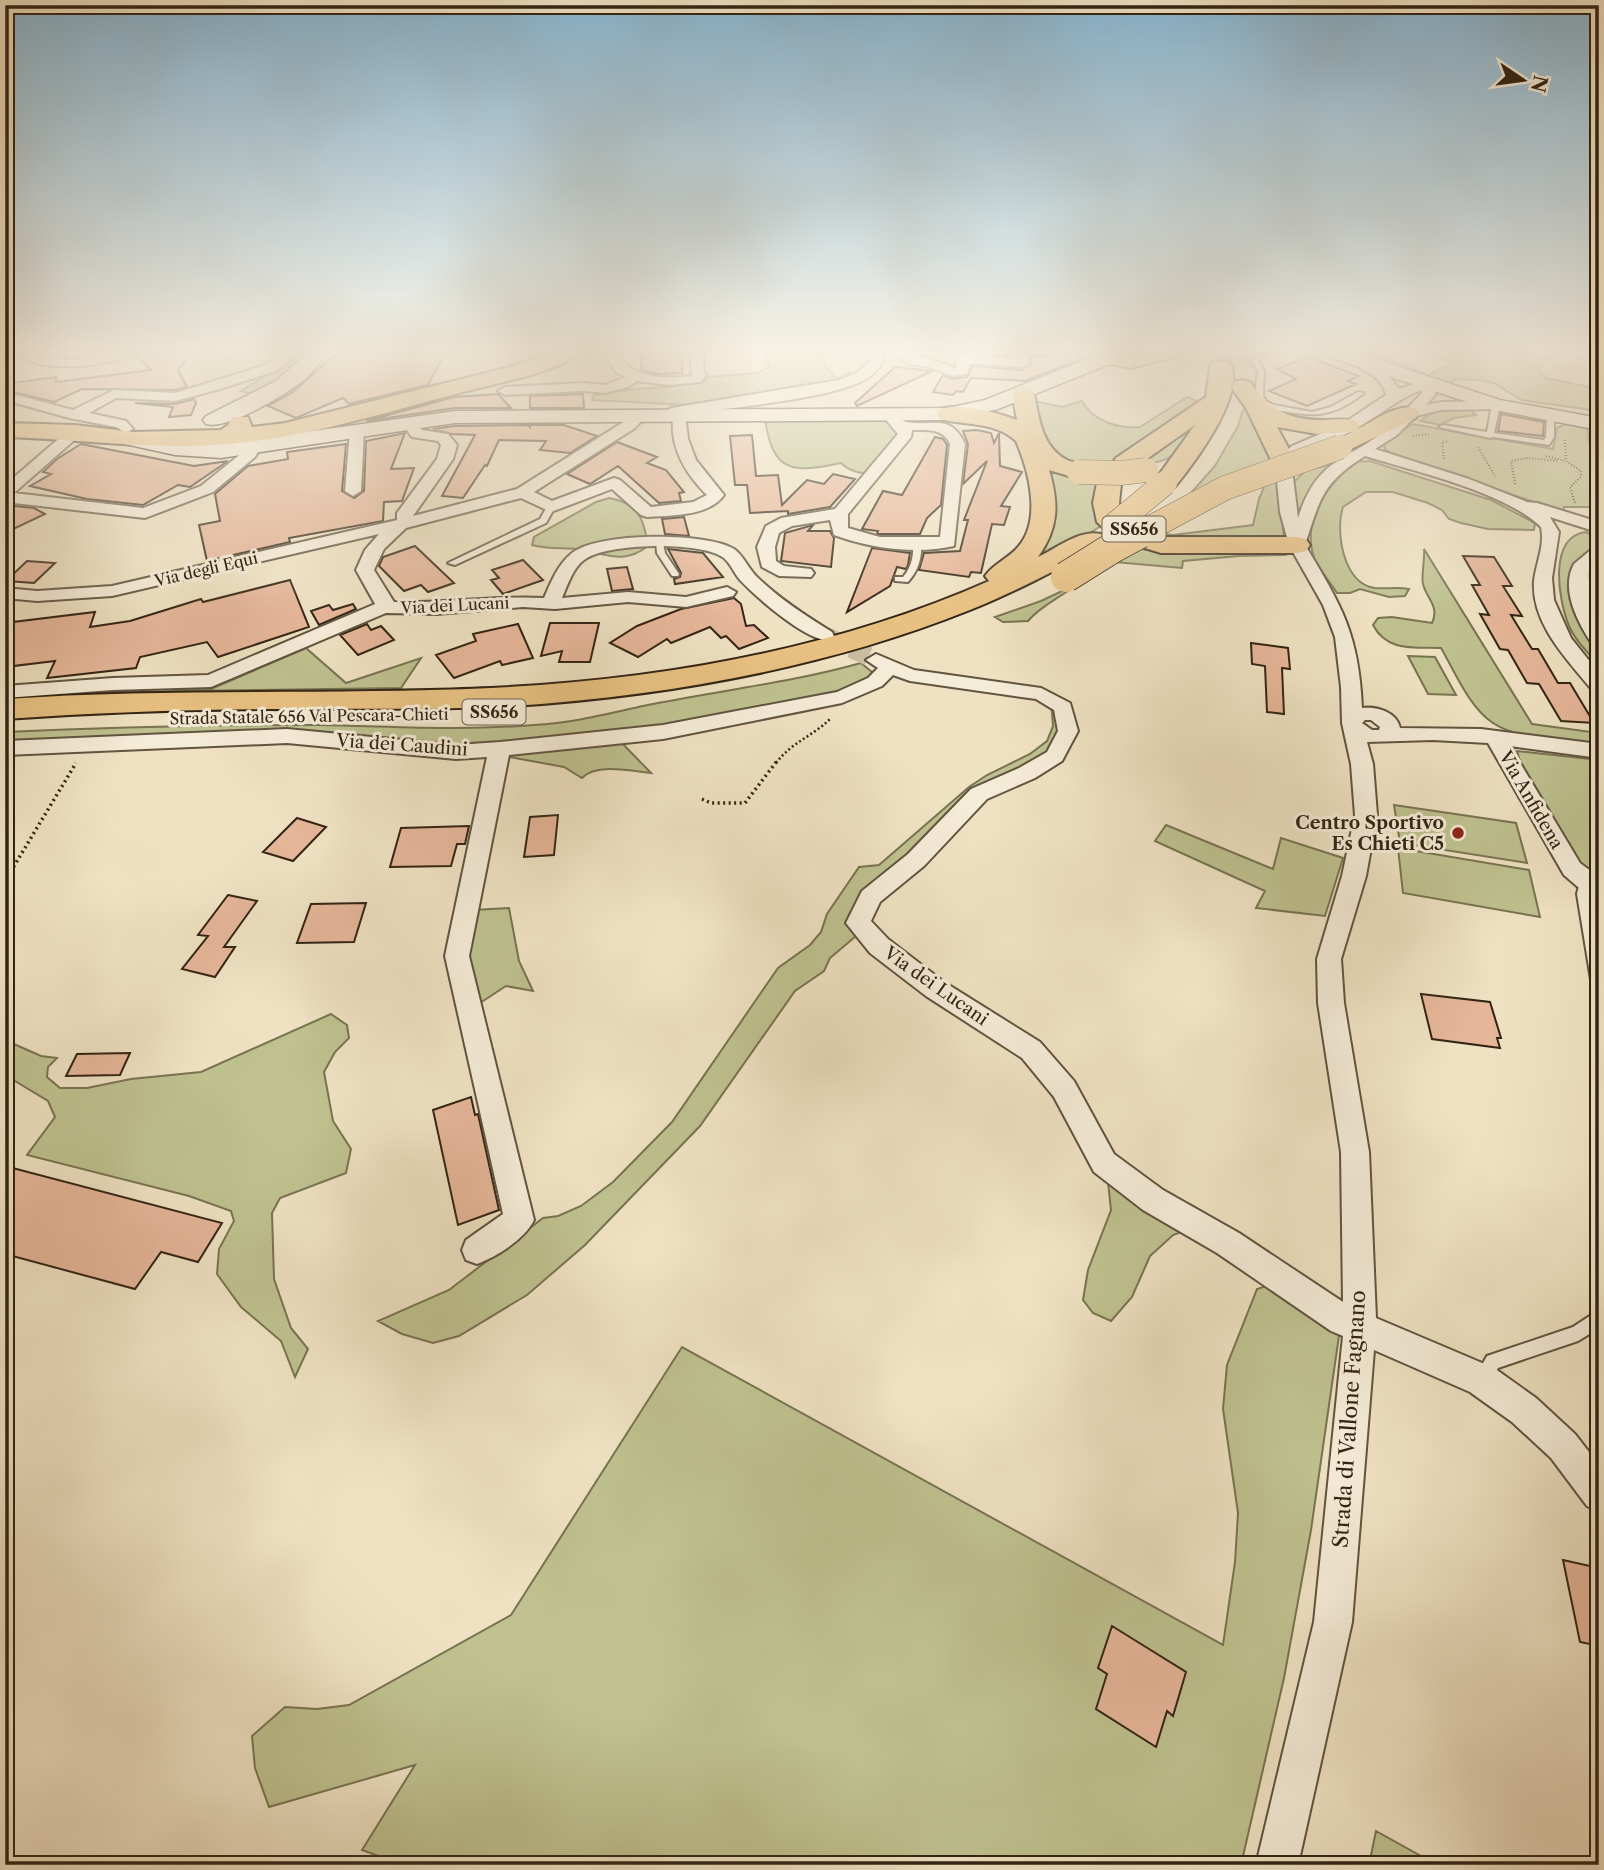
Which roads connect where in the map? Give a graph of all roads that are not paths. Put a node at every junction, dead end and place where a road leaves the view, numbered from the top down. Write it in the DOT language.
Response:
graph roads {
  1 [pos="59,440"];
  2 [pos="141,440"];
  3 [pos="297,440"];
  4 [pos="356,440"];
  5 [pos="445,440"];
  6 [pos="606,440"];
  7 [pos="682,440"];
  8 [pos="901,440"];
  9 [pos="955,440"];
  10 [pos="1026,440"];
  11 [pos="1037,440"];
  12 [pos="1160,440"];
  13 [pos="1202,440"];
  14 [pos="1219,440"];
  15 [pos="1273,440"];
  16 [pos="1524,440"];
  17 [pos="1548,440"];
  18 [pos="1350,441"];
  19 [pos="253,447"];
  20 [pos="1195,460"];
  21 [pos="1283,460"];
  22 [pos="1155,476"];
  23 [pos="353,491"];
  24 [pos="523,492"];
  25 [pos="5,495"];
  26 [pos="1517,497"];
  27 [pos="551,507"];
  28 [pos="840,513"];
  29 [pos="405,522"];
  30 [pos="1547,526"];
  31 [pos="1598,529"];
  32 [pos="659,543"];
  33 [pos="1103,543"];
  34 [pos="917,544"];
  35 [pos="1297,545"];
  36 [pos="1599,552"];
  37 [pos="452,562"];
  38 [pos="805,573"];
  39 [pos="675,574"];
  40 [pos="898,579"];
  41 [pos="727,592"];
  42 [pos="5,593"];
  43 [pos="550,604"];
  44 [pos="383,607"];
  45 [pos="943,610"];
  46 [pos="825,636"];
  47 [pos="1599,640"];
  48 [pos="880,670"];
  49 [pos="1599,686"];
  50 [pos="1351,688"];
  51 [pos="5,692"];
  52 [pos="5,709"];
  53 [pos="1353,722"];
  54 [pos="5,723"];
  55 [pos="1382,727"];
  56 [pos="1496,739"];
  57 [pos="5,748"];
  58 [pos="500,749"];
  59 [pos="1599,751"];
  60 [pos="1362,764"];
  61 [pos="1593,883"];
  62 [pos="1599,992"];
  63 [pos="477,1250"];
  64 [pos="1599,1318"];
  65 [pos="1360,1328"];
  66 [pos="1482,1380"];
  67 [pos="1599,1494"];
  68 [pos="1277,1865"];
  1 -- 25 [label="street"];
  2 -- 19 [label="main road"];
  3 -- 19 [label="main road"];
  4 -- 23 [label="street"];
  5 -- 29 [label="street"];
  6 -- 24 [label="street, Via degli Equi"];
  7 -- 27 [label="street"];
  8 -- 28 [label="street"];
  9 -- 34 [label="street"];
  10 -- 45 [label="main road"];
  11 -- 22 [label="main road, bridge"];
  12 -- 35 [label="main road"];
  13 -- 20 [label="main road, Strada Statale 656 Val Pescara-Chieti / SS656"];
  14 -- 20 [label="main road, Strada Statale 656 Val Pescara-Chieti / SS656"];
  15 -- 21 [label="main road"];
  16 -- 17 [label="lane"];
  18 -- 21 [label="street"];
  18 -- 26 [label="street"];
  18 -- 33 [label="main road, bridge"];
  18 -- 35 [label="street"];
  19 -- 25 [label="street"];
  20 -- 22 [label="main road, Strada Statale 656 Val Pescara-Chieti / SS656"];
  20 -- 33 [label="main road, Strada Statale 656 Val Pescara-Chieti / SS656, bridge"];
  21 -- 35 [label="street, Strada di Vallone Fagnano"];
  22 -- 33 [label="main road, Strada Statale 656 Val Pescara-Chieti / SS656, bridge"];
  24 -- 27 [label="street"];
  24 -- 29 [label="street, Via degli Equi"];
  26 -- 30 [label="street"];
  26 -- 31 [label="street"];
  27 -- 37 [label="lane"];
  28 -- 34 [label="street"];
  28 -- 38 [label="street"];
  29 -- 42 [label="street, Via degli Equi"];
  29 -- 44 [label="street, Via dei Lucani"];
  30 -- 31 [label="street"];
  30 -- 49 [label="street"];
  32 -- 39 [label="lane"];
  32 -- 43 [label="street"];
  32 -- 46 [label="street"];
  33 -- 45 [label="main road, Strada Statale 656 Val Pescara-Chieti / SS656"];
  33 -- 54 [label="main road, Strada Statale 656 Val Pescara-Chieti / SS656, bridge"];
  34 -- 40 [label="lane"];
  35 -- 50 [label="street, Strada di Vallone Fagnano"];
  36 -- 47 [label="street"];
  41 -- 43 [label="street, Via dei Lucani"];
  43 -- 44 [label="street, Via dei Lucani"];
  44 -- 51 [label="street"];
  45 -- 52 [label="main road, Strada Statale 656 Val Pescara-Chieti / SS656"];
  48 -- 58 [label="street, Via dei Caudini"];
  48 -- 65 [label="street, Via dei Lucani"];
  50 -- 53 [label="street, Strada di Vallone Fagnano"];
  50 -- 55 [label="street"];
  53 -- 55 [label="street"];
  53 -- 60 [label="street, Strada di Vallone Fagnano"];
  55 -- 56 [label="street"];
  55 -- 60 [label="street"];
  56 -- 59 [label="street"];
  56 -- 61 [label="street, Via Anfidena"];
  57 -- 58 [label="street, Via dei Caudini"];
  58 -- 63 [label="street"];
  60 -- 65 [label="street, Strada di Vallone Fagnano"];
  61 -- 62 [label="lane"];
  64 -- 66 [label="lane"];
  65 -- 66 [label="street"];
  65 -- 68 [label="street, Strada di Vallone Fagnano"];
  66 -- 67 [label="street"];
}
